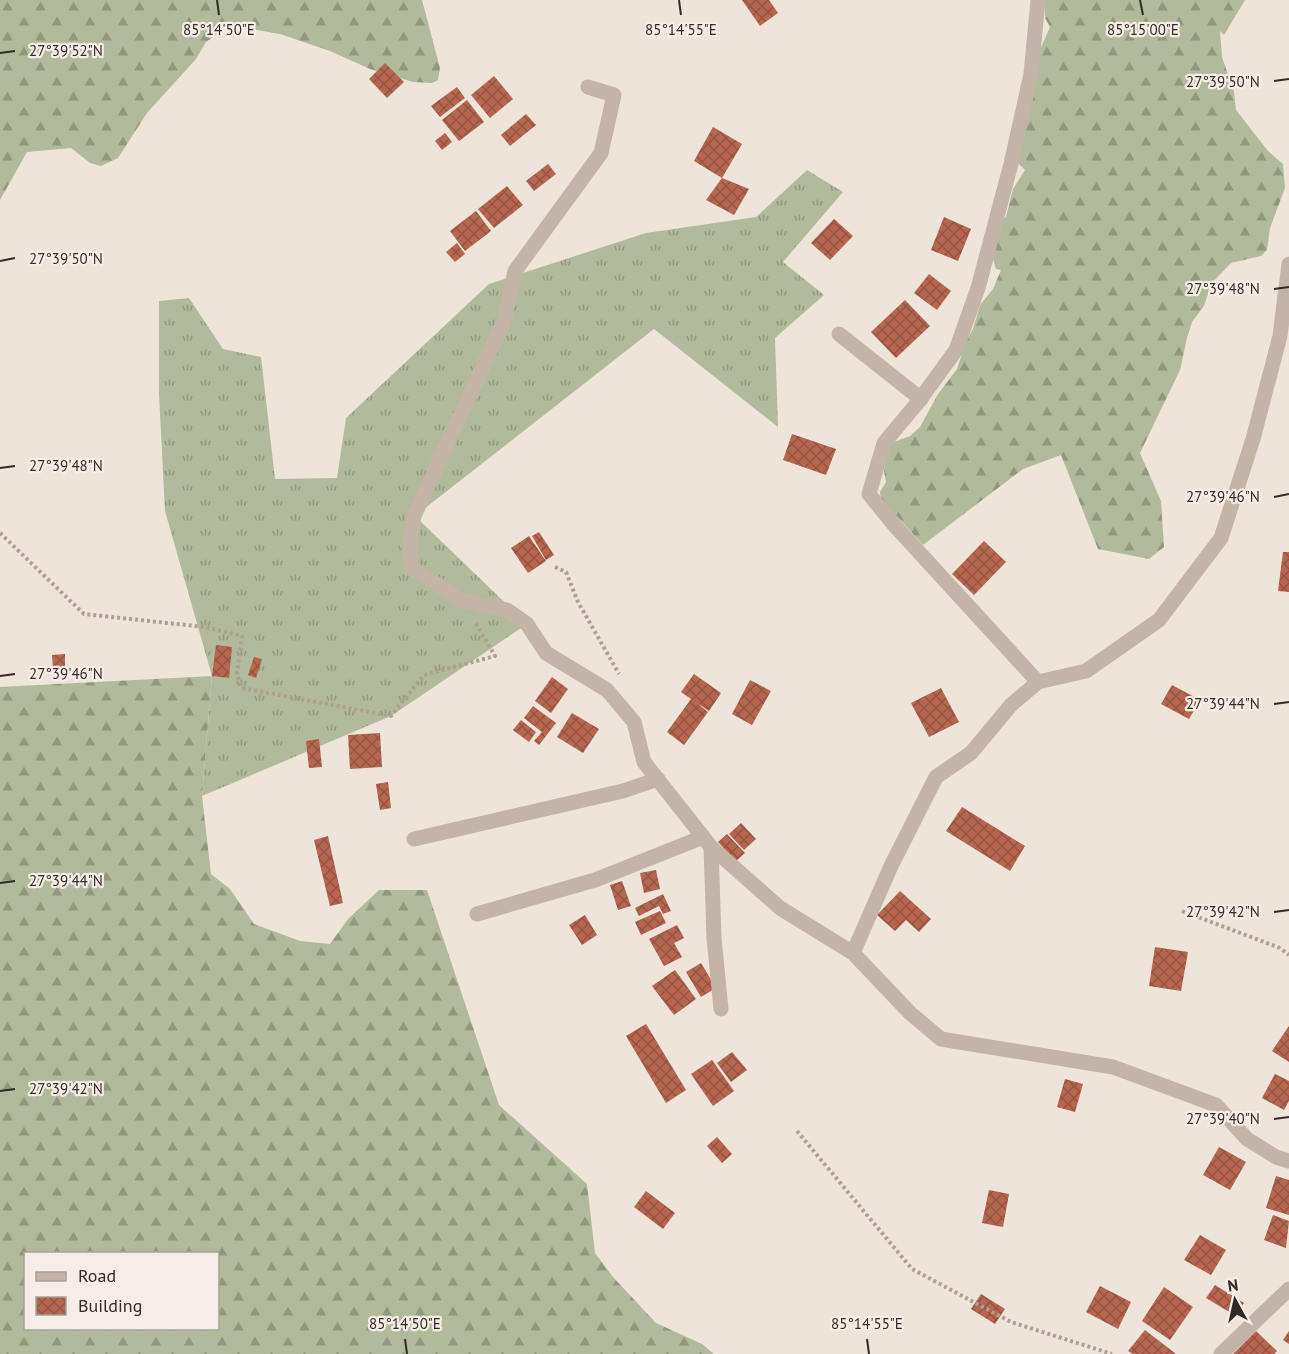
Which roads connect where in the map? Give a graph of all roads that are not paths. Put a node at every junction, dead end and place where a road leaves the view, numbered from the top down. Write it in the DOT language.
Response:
graph roads {
  1 [pos="1038,0"];
  2 [pos="588,87"];
  3 [pos="1289,264"];
  4 [pos="839,334"];
  5 [pos="921,399"];
  6 [pos="1038,682"];
  7 [pos="658,779"];
  8 [pos="414,839"];
  9 [pos="707,842"];
  10 [pos="477,914"];
  11 [pos="853,953"];
  12 [pos="722,1009"];
  13 [pos="1289,1161"];
  14 [pos="1289,1289"];
  15 [pos="1221,1354"];
  1 -- 5 [label="street"];
  2 -- 7 [label="street"];
  3 -- 6 [label="street"];
  4 -- 5 [label="street"];
  5 -- 6 [label="street"];
  6 -- 11 [label="street"];
  7 -- 8 [label="street"];
  7 -- 9 [label="street"];
  9 -- 10 [label="street"];
  9 -- 11 [label="street"];
  9 -- 12 [label="street"];
  11 -- 13 [label="street"];
  14 -- 15 [label="street"];
}
